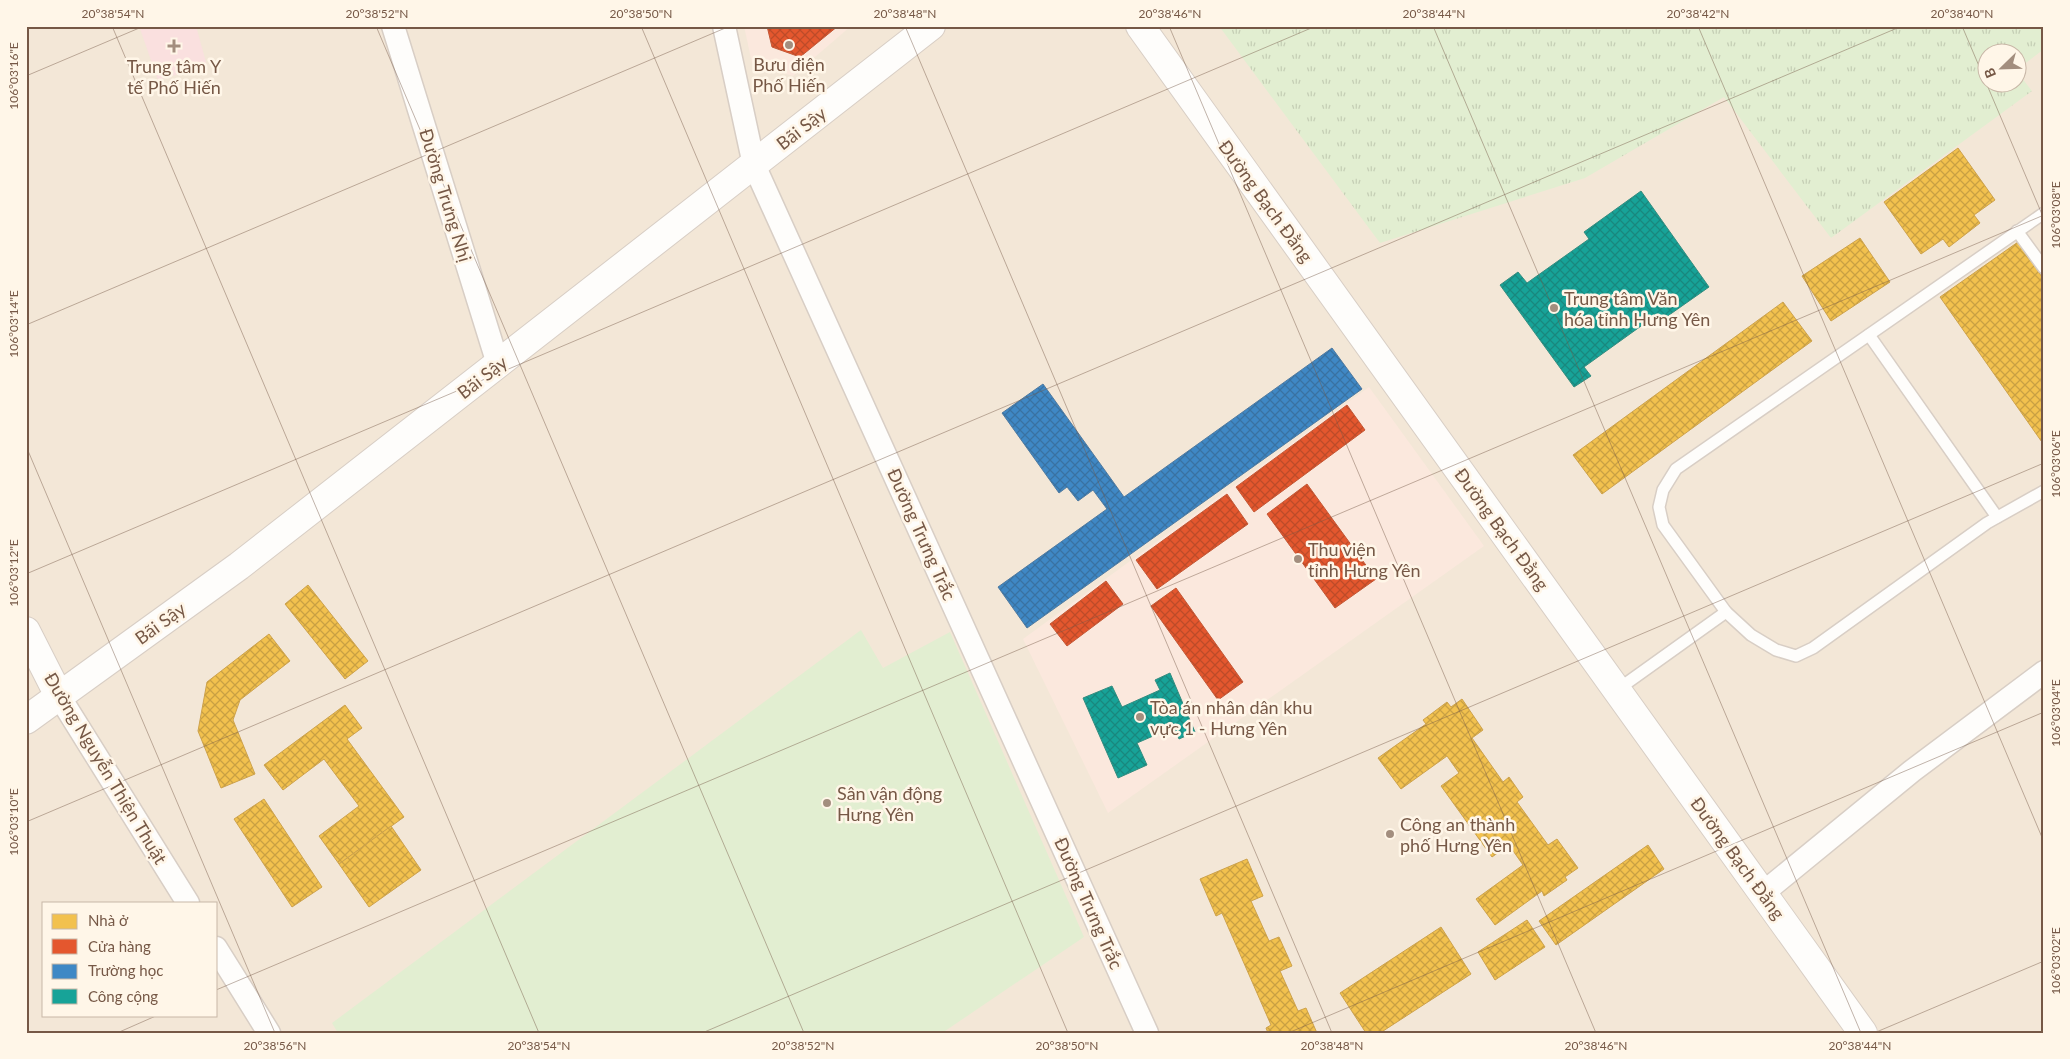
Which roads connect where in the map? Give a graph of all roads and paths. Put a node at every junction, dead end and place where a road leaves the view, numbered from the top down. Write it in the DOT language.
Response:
graph roads {
  1 [pos="393,26"];
  2 [pos="724,26"];
  3 [pos="932,26"];
  4 [pos="1140,26"];
  5 [pos="754,164"];
  6 [pos="2044,213"];
  7 [pos="2017,231"];
  8 [pos="2044,268"];
  9 [pos="1869,335"];
  10 [pos="498,364"];
  11 [pos="2044,491"];
  12 [pos="1997,517"];
  13 [pos="1726,612"];
  14 [pos="26,631"];
  15 [pos="2044,672"];
  16 [pos="1618,690"];
  17 [pos="59,696"];
  18 [pos="26,720"];
  19 [pos="1763,894"];
  20 [pos="187,902"];
  21 [pos="218,951"];
  22 [pos="269,1033"];
  23 [pos="1147,1033"];
  24 [pos="1863,1033"];
  1 -- 10 [label="street, Đường Trưng Nhị"];
  2 -- 5 [label="street, Đường Trưng Trắc"];
  3 -- 5 [label="street, Bãi Sậy"];
  4 -- 16 [label="street, Đường Bạch Đằng"];
  5 -- 10 [label="street, Bãi Sậy"];
  5 -- 23 [label="street, Đường Trưng Trắc"];
  6 -- 7 [label="lane"];
  7 -- 8 [label="lane"];
  7 -- 9 [label="lane"];
  9 -- 12 [label="lane"];
  9 -- 13 [label="lane"];
  10 -- 17 [label="street, Bãi Sậy"];
  11 -- 12 [label="lane"];
  12 -- 13 [label="lane"];
  13 -- 16 [label="lane"];
  14 -- 17 [label="street, Đường Nguyễn Thiện Thuật"];
  15 -- 19 [label="street"];
  16 -- 19 [label="street, Đường Bạch Đằng"];
  17 -- 18 [label="street, Bãi Sậy"];
  17 -- 20 [label="street, Đường Nguyễn Thiện Thuật"];
  19 -- 24 [label="street, Đường Bạch Đằng"];
  21 -- 22 [label="street"];
}
